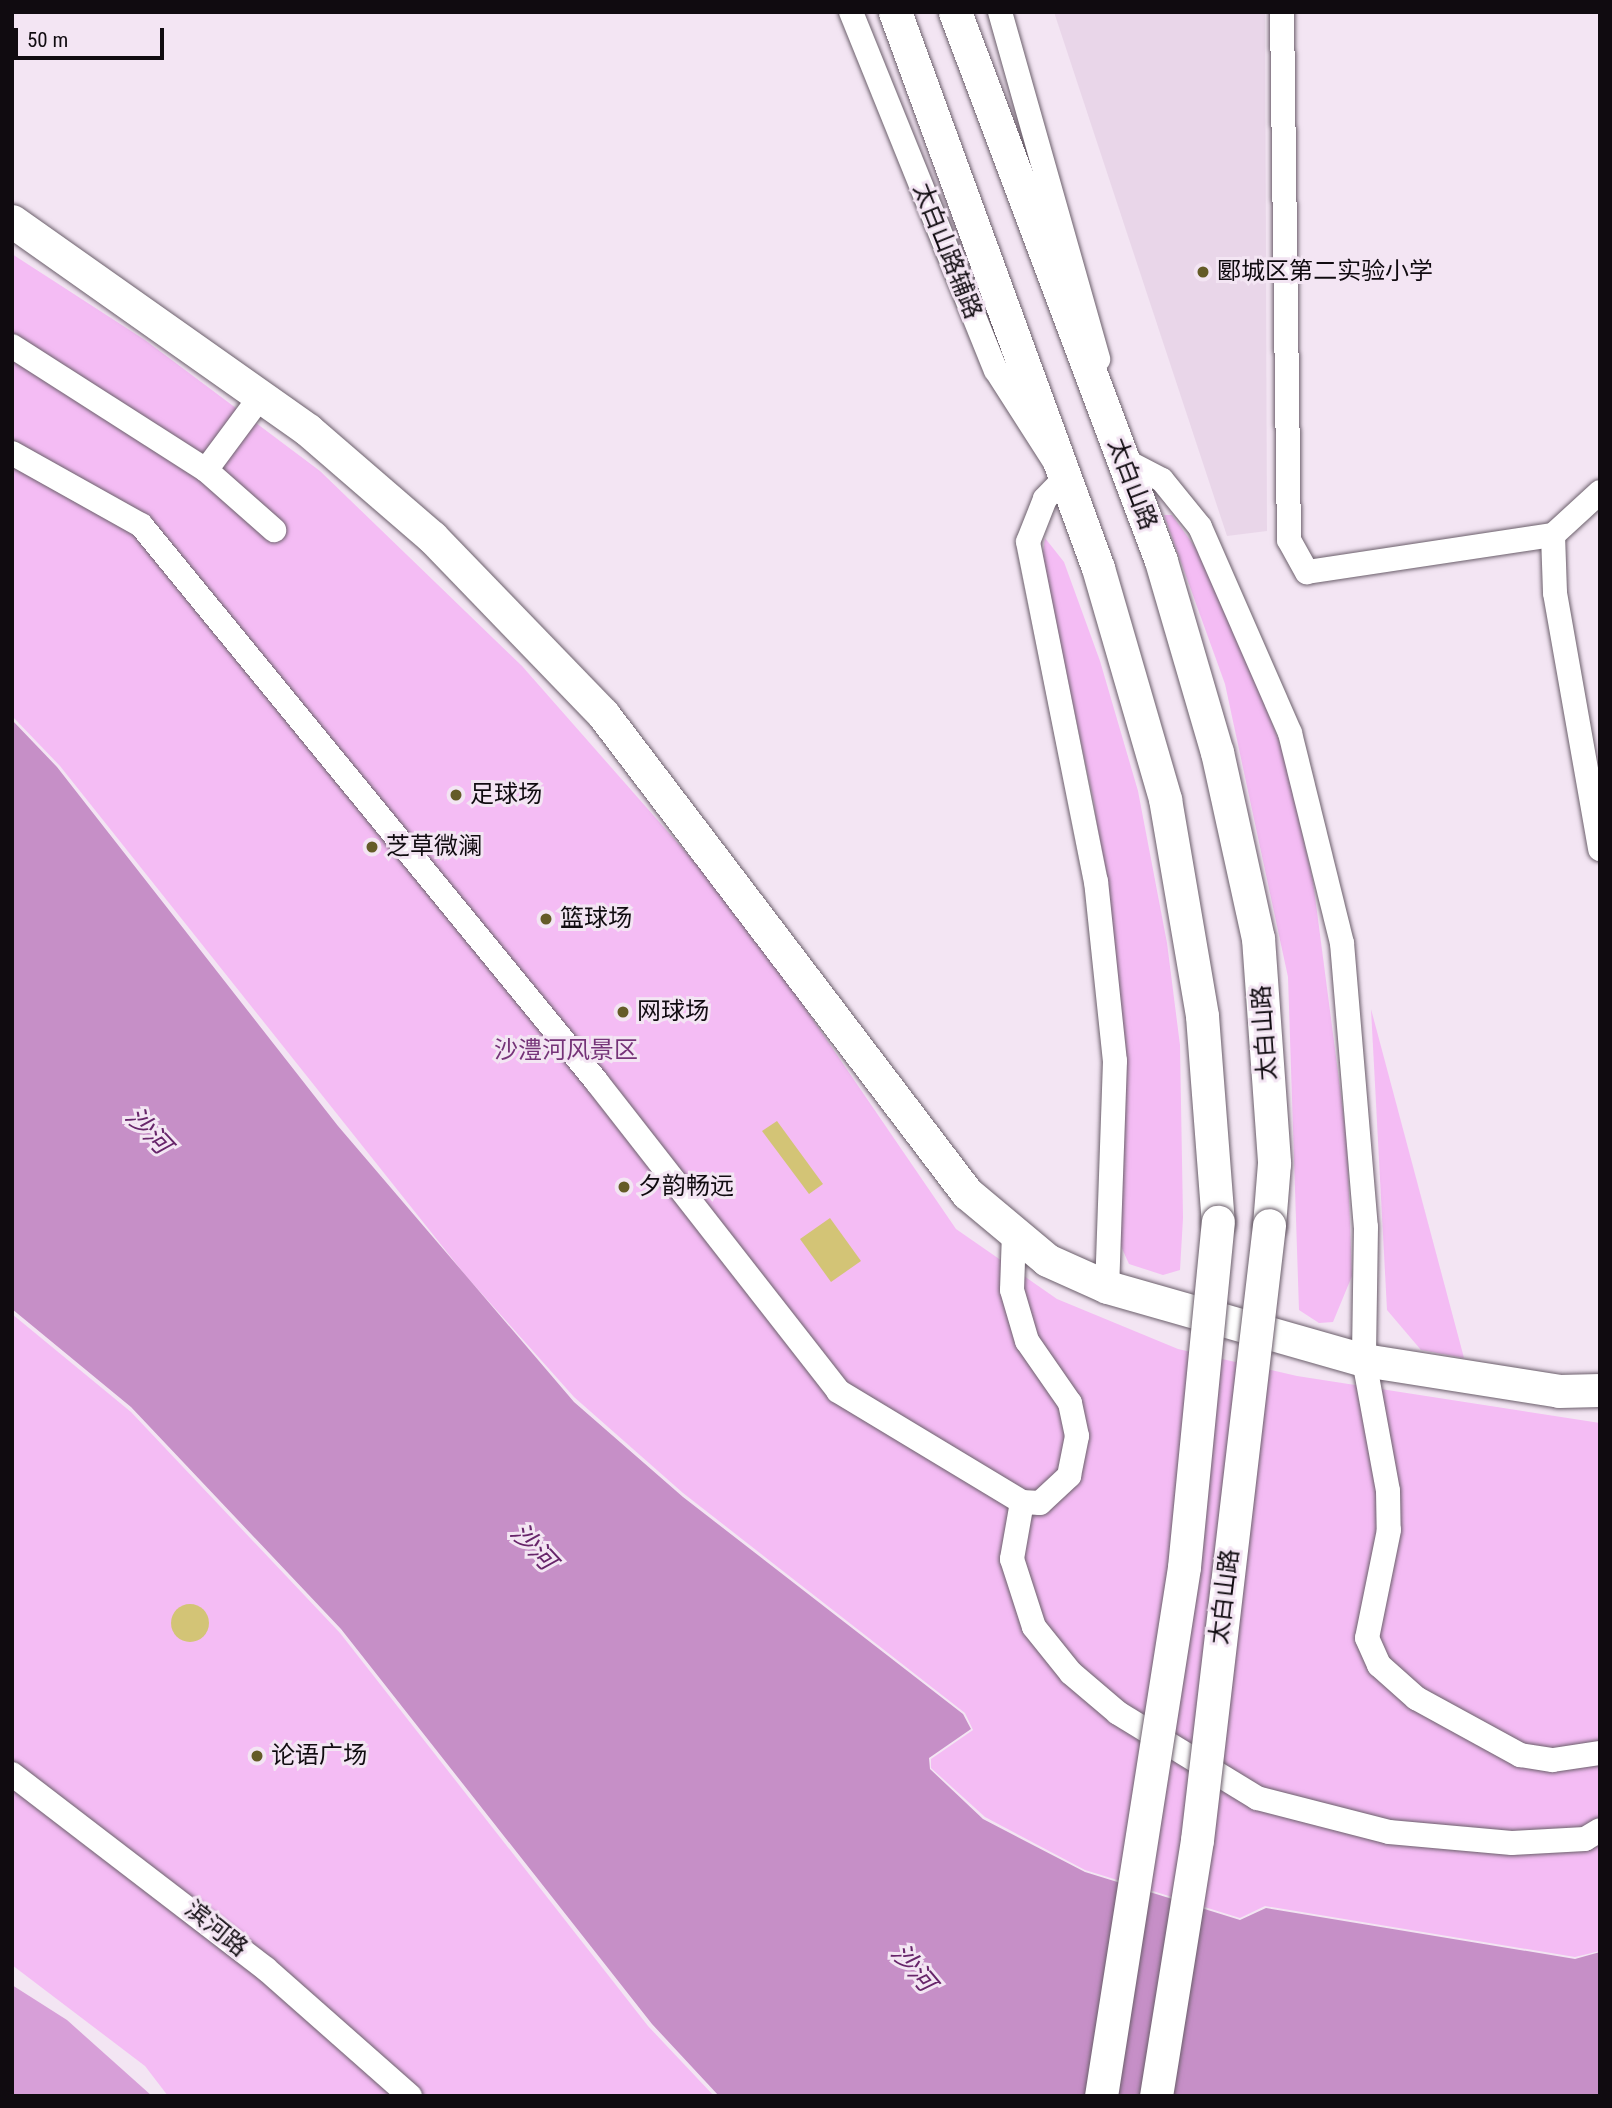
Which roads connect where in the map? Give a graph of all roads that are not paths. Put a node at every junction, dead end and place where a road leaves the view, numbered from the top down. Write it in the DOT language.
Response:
graph roads {
  1 [pos="851,12"];
  2 [pos="956,12"];
  3 [pos="1000,12"];
  4 [pos="1282,12"];
  5 [pos="895,15"];
  6 [pos="12,221"];
  7 [pos="12,346"];
  8 [pos="261,396"];
  9 [pos="12,453"];
  10 [pos="1122,459"];
  11 [pos="206,470"];
  12 [pos="1065,478"];
  13 [pos="1600,492"];
  14 [pos="274,530"];
  15 [pos="1553,535"];
  16 [pos="1600,849"];
  17 [pos="1014,1233"];
  18 [pos="1107,1287"];
  19 [pos="1364,1360"];
  20 [pos="1600,1390"];
  21 [pos="1022,1502"];
  22 [pos="1600,1753"];
  23 [pos="12,1774"];
  24 [pos="1600,1830"];
  25 [pos="410,2096"];
  26 [pos="1101,2096"];
  27 [pos="1156,2096"];
  1 -- 12 [label="street, 太白山路辅路"];
  2 -- 10 [label="main road, 太白山路"];
  3 -- 10 [label="street"];
  4 -- 15 [label="street"];
  5 -- 12 [label="main road, 太白山路"];
  6 -- 8 [label="main road"];
  7 -- 11 [label="street"];
  8 -- 11 [label="street"];
  8 -- 17 [label="main road"];
  9 -- 21 [label="street"];
  10 -- 19 [label="street"];
  10 -- 27 [label="main road, 太白山路, bridge"];
  11 -- 14 [label="street"];
  12 -- 18 [label="street"];
  12 -- 26 [label="main road, 太白山路, bridge"];
  13 -- 15 [label="street"];
  15 -- 16 [label="street"];
  17 -- 18 [label="main road"];
  17 -- 21 [label="street"];
  18 -- 19 [label="main road"];
  19 -- 20 [label="main road"];
  19 -- 22 [label="street"];
  21 -- 24 [label="street"];
  23 -- 25 [label="street, 滨河路"];
}
